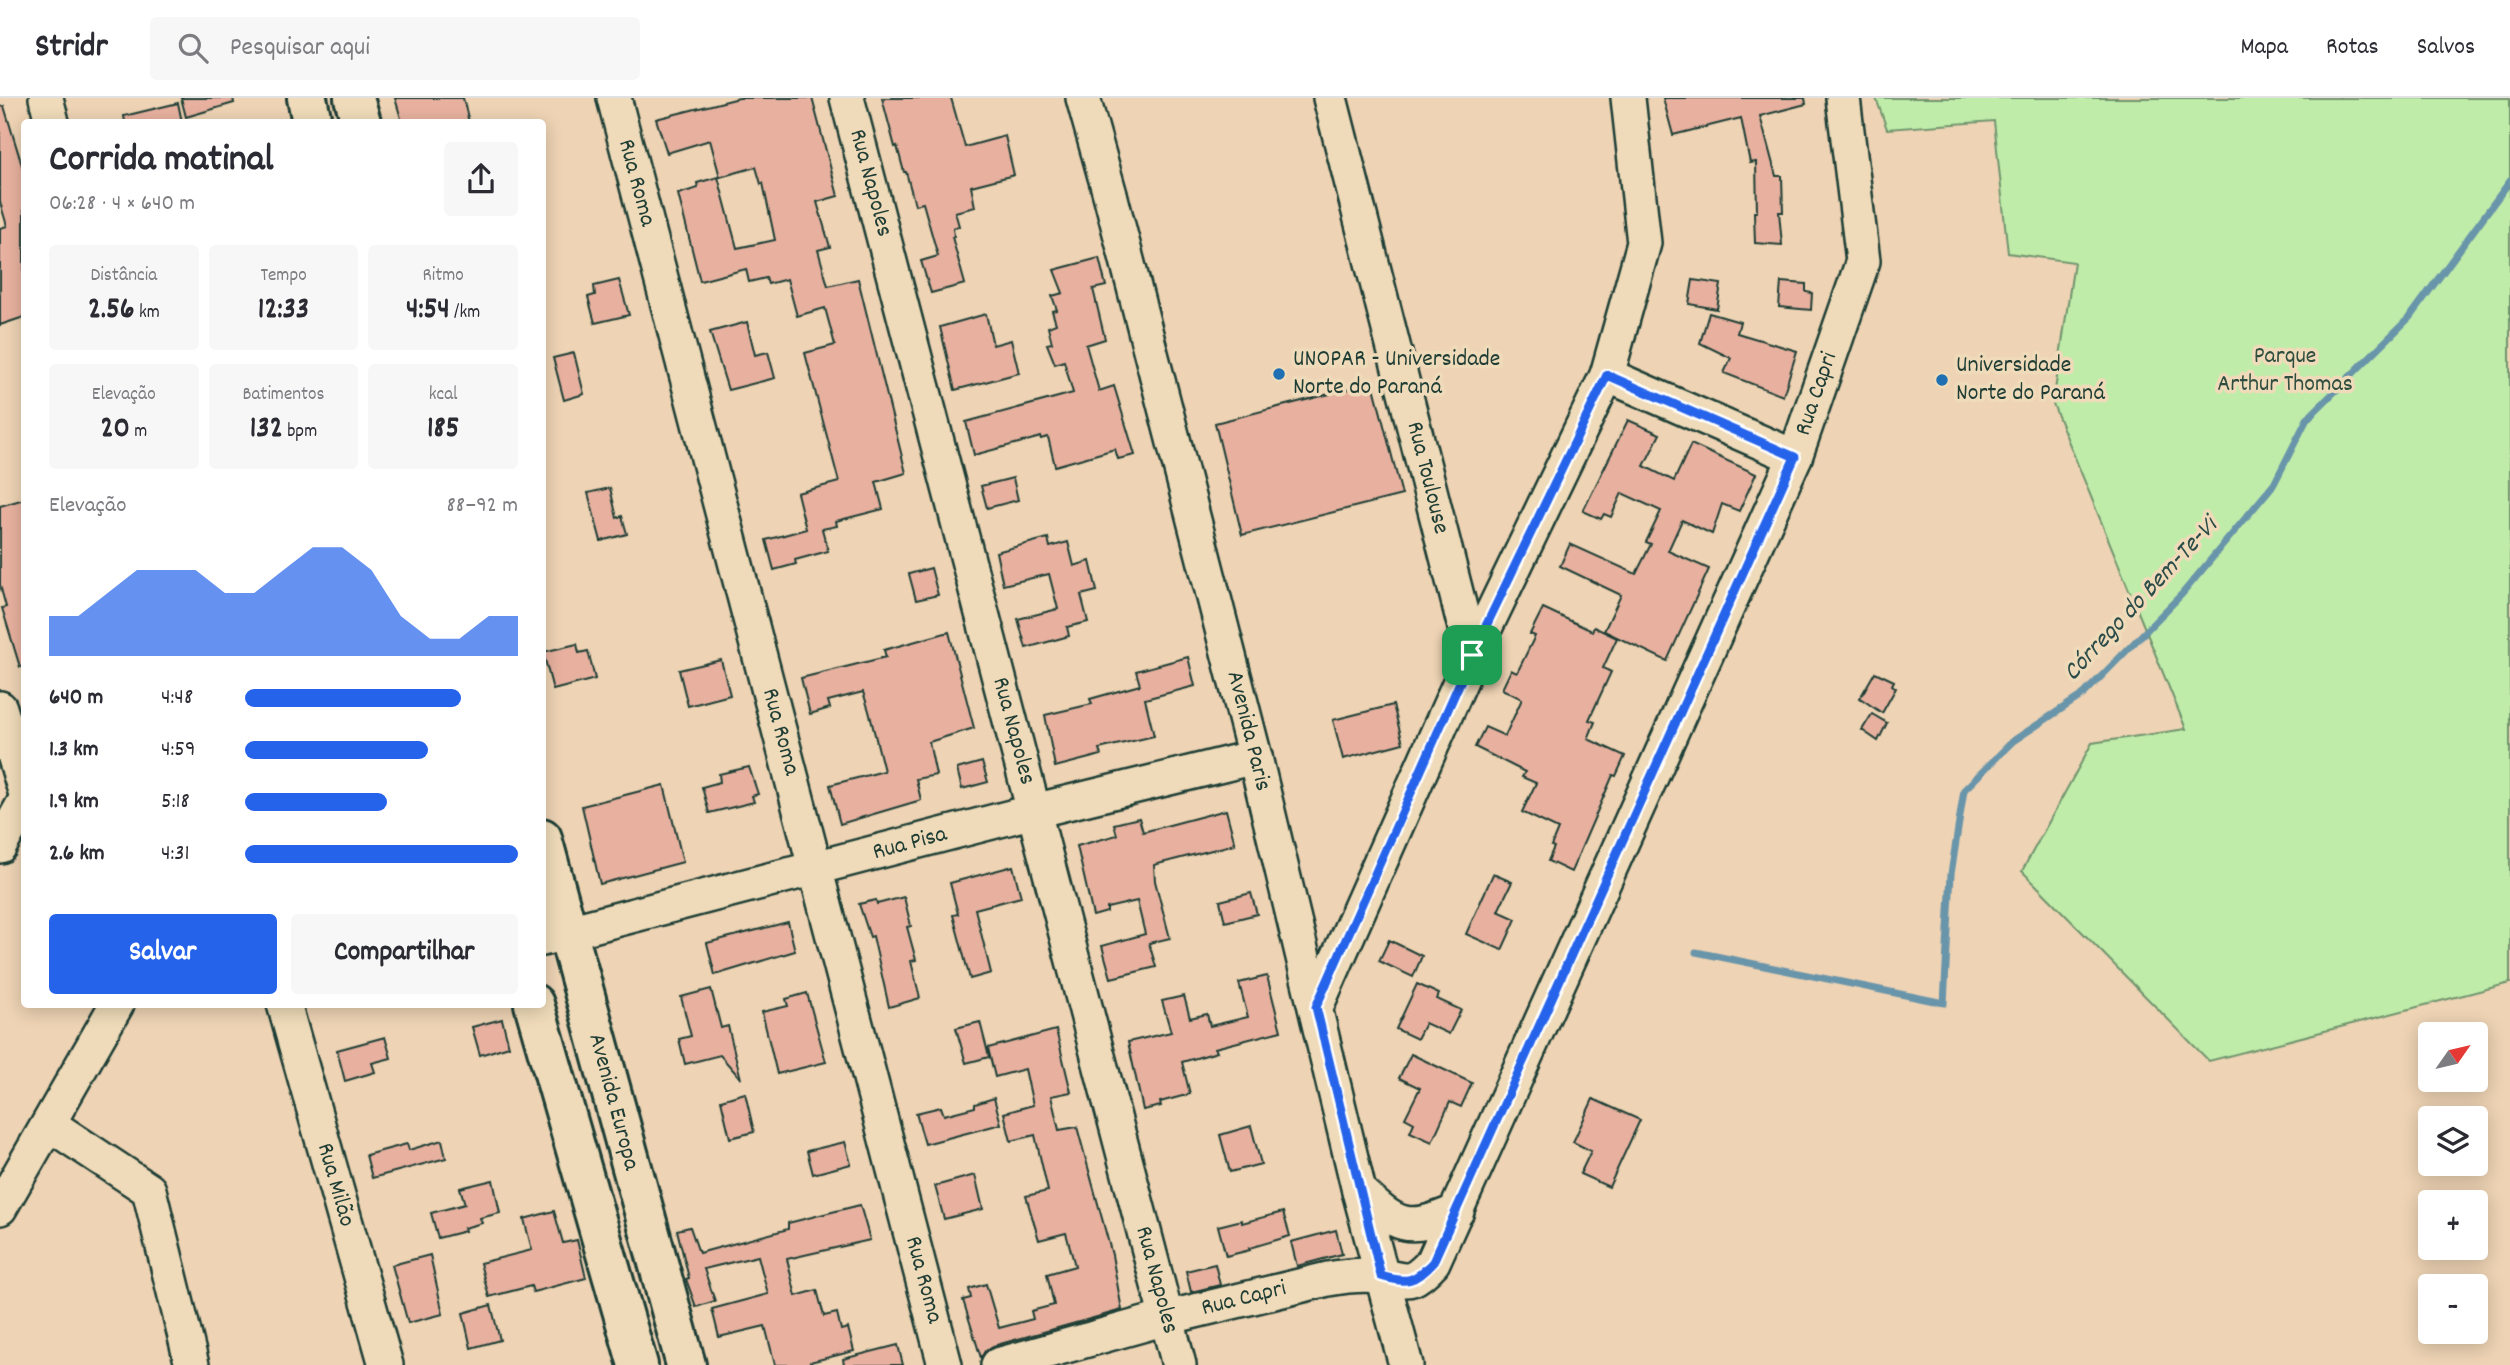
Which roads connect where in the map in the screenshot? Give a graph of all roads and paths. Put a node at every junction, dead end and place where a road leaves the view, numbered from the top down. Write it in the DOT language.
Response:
graph roads {
  1 [pos="46,98"];
  2 [pos="307,98"];
  3 [pos="354,98"];
  4 [pos="614,98"];
  5 [pos="848,98"];
  6 [pos="1083,98"];
  7 [pos="1330,98"];
  8 [pos="1628,98"];
  9 [pos="1843,98"];
  10 [pos="51,119"];
  11 [pos="311,119"];
  12 [pos="359,119"];
  13 [pos="1607,375"];
  14 [pos="1795,457"];
  15 [pos="1472,655"];
  16 [pos="0,708"];
  17 [pos="1255,757"];
  18 [pos="21,778"];
  19 [pos="21,808"];
  20 [pos="1034,811"];
  21 [pos="0,846"];
  22 [pos="546,868"];
  23 [pos="816,868"];
  24 [pos="555,936"];
  25 [pos="1316,1007"];
  26 [pos="115,1008"];
  27 [pos="285,1008"];
  28 [pos="535,1008"];
  29 [pos="49,1124"];
  30 [pos="1359,1191"];
  31 [pos="0,1208"];
  32 [pos="1457,1211"];
  33 [pos="1381,1276"];
  34 [pos="1166,1318"];
  35 [pos="192,1365"];
  36 [pos="386,1365"];
  37 [pos="638,1365"];
  38 [pos="686,1365"];
  39 [pos="946,1365"];
  40 [pos="998,1365"];
  41 [pos="1178,1365"];
  42 [pos="1406,1365"];
  1 -- 10 [label="street"];
  2 -- 11 [label="main road"];
  3 -- 12 [label="main road"];
  4 -- 23 [label="street, Rua Roma"];
  5 -- 20 [label="street, Rua Napoles"];
  6 -- 17 [label="street, Avenida Paris"];
  7 -- 15 [label="street, Rua Toulouse"];
  8 -- 13 [label="street"];
  9 -- 14 [label="street, Rua Capri"];
  13 -- 14 [label="street"];
  13 -- 15 [label="street"];
  14 -- 32 [label="street, Rua Capri"];
  15 -- 25 [label="street"];
  16 -- 18 [label="street"];
  17 -- 20 [label="street, Rua Pisa"];
  17 -- 25 [label="street, Avenida Paris"];
  19 -- 21 [label="street"];
  20 -- 23 [label="street, Rua Pisa"];
  20 -- 34 [label="street, Rua Napoles"];
  22 -- 24 [label="main road, Avenida Europa"];
  23 -- 24 [label="street, Rua Pisa"];
  23 -- 39 [label="street, Rua Roma"];
  24 -- 38 [label="main road, Avenida Europa"];
  25 -- 30 [label="street, Avenida Paris"];
  26 -- 29 [label="street"];
  27 -- 36 [label="street, Rua Milão"];
  28 -- 37 [label="main road, Avenida Europa"];
  29 -- 31 [label="street"];
  29 -- 35 [label="street"];
  30 -- 32 [label="street"];
  30 -- 33 [label="street, Avenida Paris"];
  32 -- 33 [label="street, Rua Capri"];
  33 -- 34 [label="street, Rua Capri"];
  33 -- 42 [label="street, Avenida Paris"];
  34 -- 40 [label="street, Rua Capri"];
  34 -- 41 [label="street, Rua Napoles"];
}
